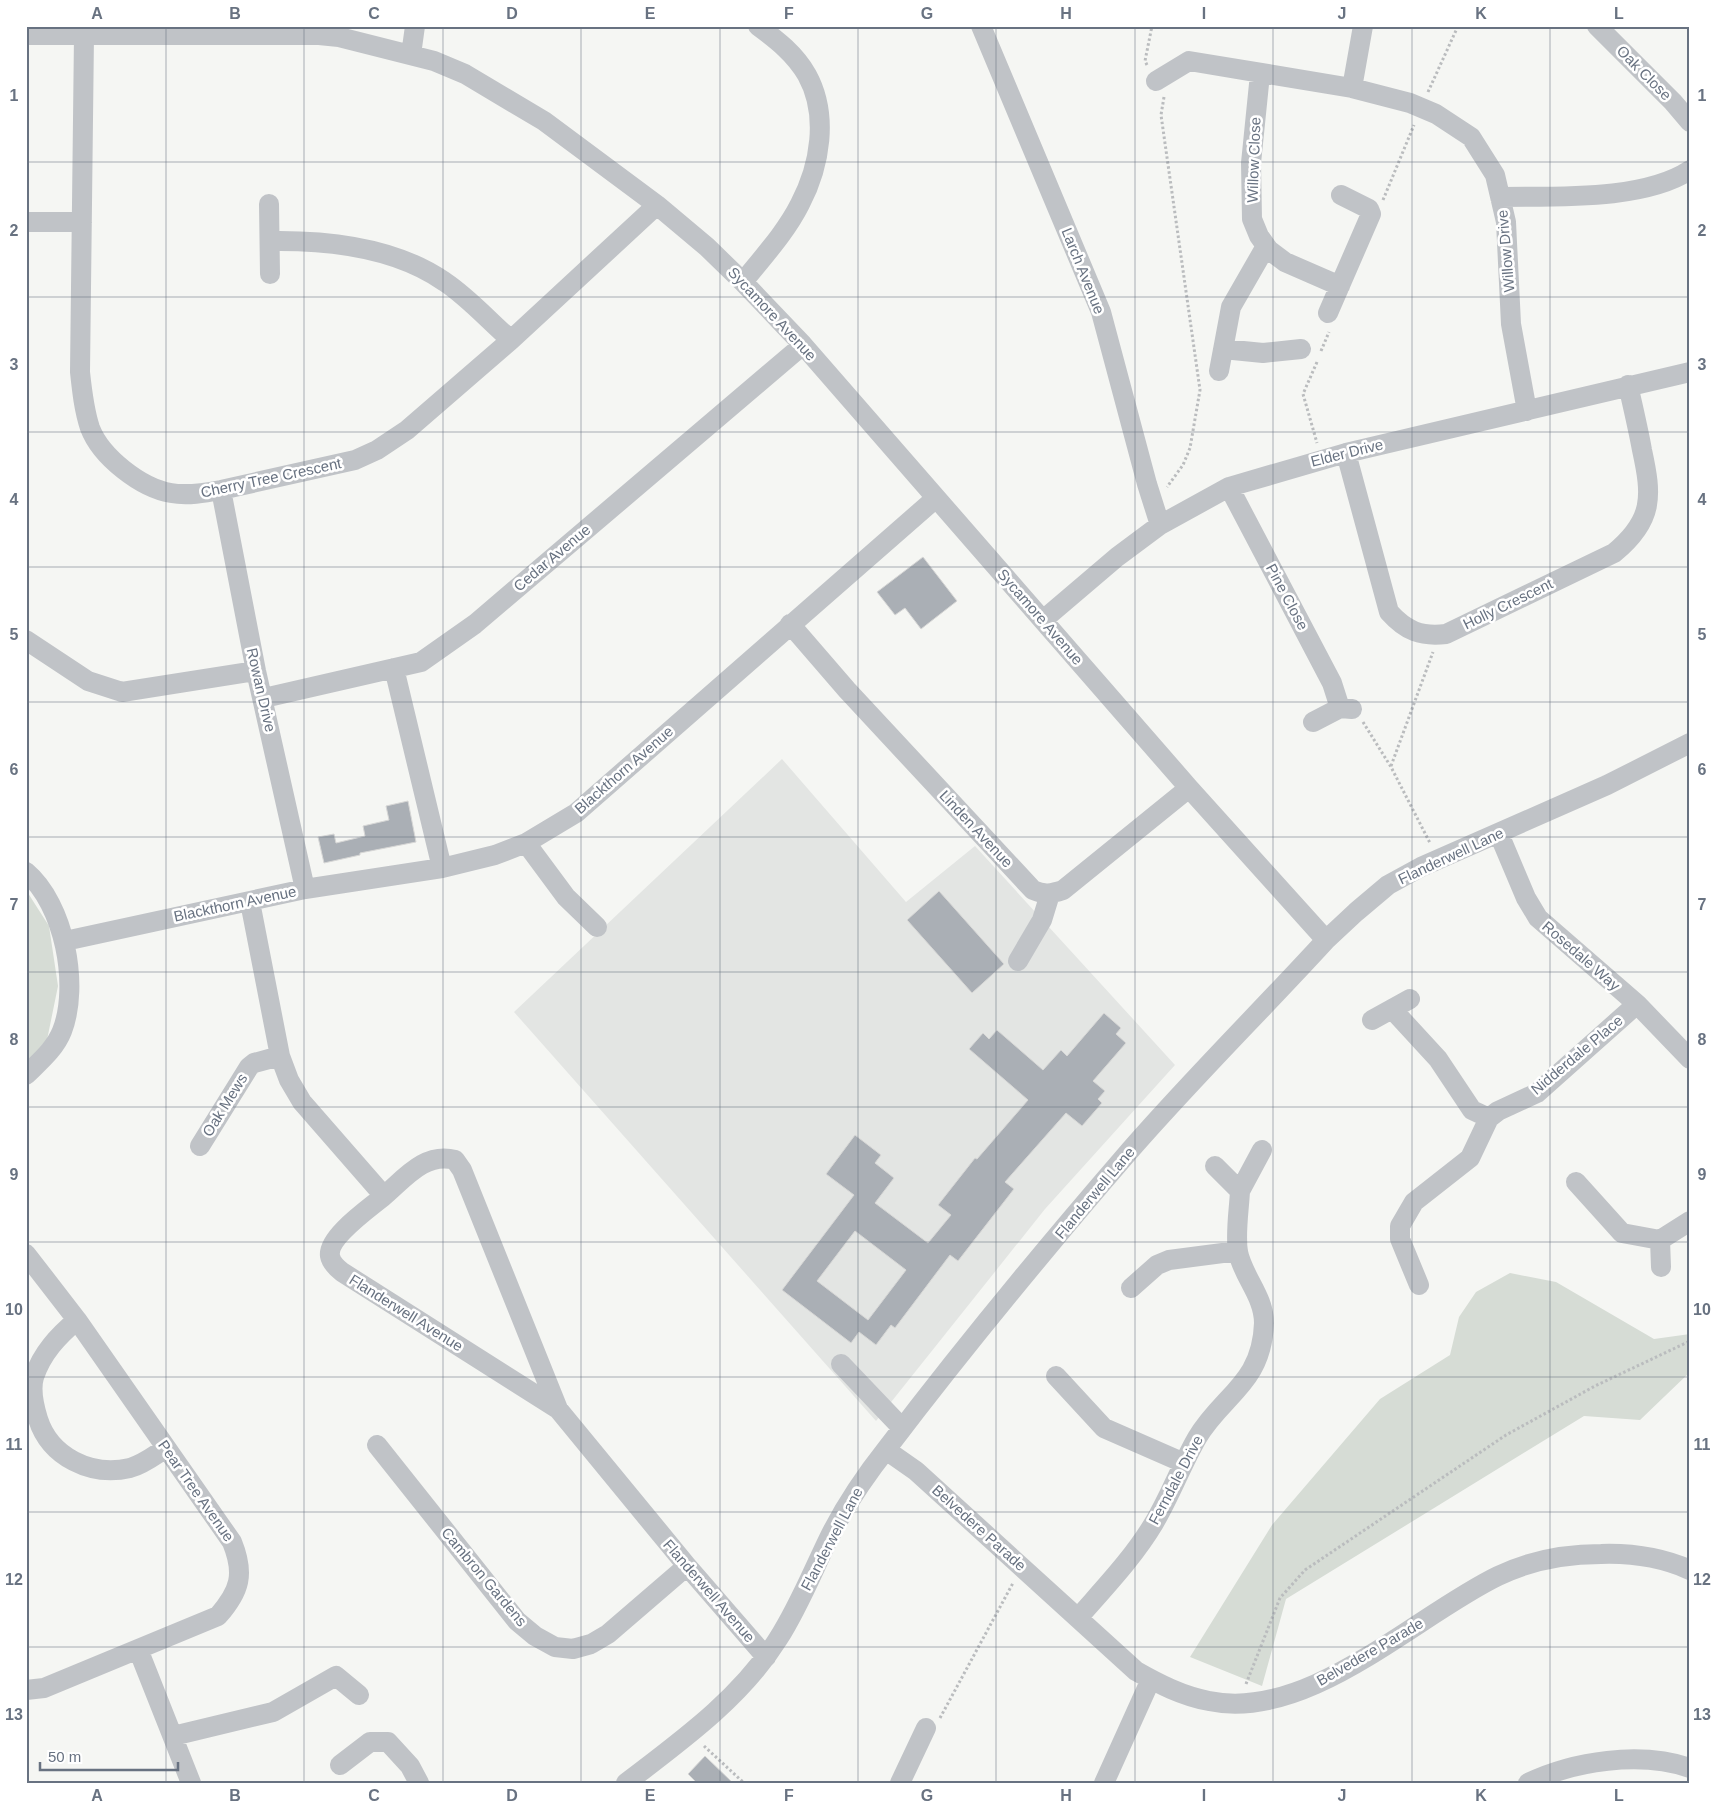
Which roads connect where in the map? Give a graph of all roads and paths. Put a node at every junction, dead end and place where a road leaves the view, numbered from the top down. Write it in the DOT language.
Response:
graph roads {
  1 [pos="415,26"];
  2 [pos="758,26"];
  3 [pos="980,26"];
  4 [pos="1152,26"];
  5 [pos="1363,26"];
  6 [pos="1597,26"];
  7 [pos="26,35"];
  8 [pos="84,35"];
  9 [pos="411,55"];
  10 [pos="1260,74"];
  11 [pos="1156,81"];
  12 [pos="1352,88"];
  13 [pos="1690,122"];
  14 [pos="1690,170"];
  15 [pos="1341,195"];
  16 [pos="1500,197"];
  17 [pos="269,204"];
  18 [pos="657,205"];
  19 [pos="26,222"];
  20 [pos="82,222"];
  21 [pos="270,241"];
  22 [pos="1266,246"];
  23 [pos="270,274"];
  24 [pos="743,282"];
  25 [pos="1340,286"];
  26 [pos="1328,313"];
  27 [pos="511,340"];
  28 [pos="803,345"];
  29 [pos="1223,349"];
  30 [pos="1301,349"];
  31 [pos="1219,371"];
  32 [pos="1690,372"];
  33 [pos="1628,385"];
  34 [pos="1527,411"];
  35 [pos="1346,452"];
  36 [pos="1322,460"];
  37 [pos="1229,487"];
  38 [pos="221,490"];
  39 [pos="936,498"];
  40 [pos="1154,505"];
  41 [pos="1160,525"];
  42 [pos="1043,620"];
  43 [pos="790,624"];
  44 [pos="1439,635"];
  45 [pos="26,640"];
  46 [pos="394,668"];
  47 [pos="256,671"];
  48 [pos="264,698"];
  49 [pos="1346,708"];
  50 [pos="1313,722"];
  51 [pos="1690,743"];
  52 [pos="1390,766"];
  53 [pos="1189,788"];
  54 [pos="1500,834"];
  55 [pos="526,843"];
  56 [pos="1438,859"];
  57 [pos="442,868"];
  58 [pos="26,872"];
  59 [pos="305,889"];
  60 [pos="1050,894"];
  61 [pos="250,902"];
  62 [pos="597,927"];
  63 [pos="1326,940"];
  64 [pos="65,941"];
  65 [pos="1018,961"];
  66 [pos="1410,999"];
  67 [pos="1637,1004"];
  68 [pos="1392,1009"];
  69 [pos="1372,1020"];
  70 [pos="280,1056"];
  71 [pos="1690,1059"];
  72 [pos="26,1076"];
  73 [pos="1489,1118"];
  74 [pos="200,1146"];
  75 [pos="1262,1150"];
  76 [pos="1216,1166"];
  77 [pos="1576,1182"];
  78 [pos="1240,1192"];
  79 [pos="384,1196"];
  80 [pos="1690,1221"];
  81 [pos="1660,1240"];
  82 [pos="1238,1252"];
  83 [pos="26,1254"];
  84 [pos="1661,1267"];
  85 [pos="1419,1285"];
  86 [pos="1130,1288"];
  87 [pos="76,1320"];
  88 [pos="1690,1341"];
  89 [pos="841,1364"];
  90 [pos="1056,1376"];
  91 [pos="558,1409"];
  92 [pos="902,1428"];
  93 [pos="377,1445"];
  94 [pos="166,1448"];
  95 [pos="886,1450"];
  96 [pos="1184,1463"];
  97 [pos="687,1566"];
  98 [pos="1022,1567"];
  99 [pos="1690,1570"];
  100 [pos="1078,1618"];
  101 [pos="138,1649"];
  102 [pos="766,1657"];
  103 [pos="1151,1679"];
  104 [pos="26,1690"];
  105 [pos="359,1695"];
  106 [pos="1238,1703"];
  107 [pos="926,1728"];
  108 [pos="690,1733"];
  109 [pos="173,1736"];
  110 [pos="340,1765"];
  111 [pos="1690,1768"];
  112 [pos="191,1783"];
  113 [pos="419,1783"];
  114 [pos="626,1783"];
  115 [pos="744,1783"];
  116 [pos="900,1783"];
  117 [pos="1104,1783"];
  118 [pos="1528,1783"];
  1 -- 9 [label="street"];
  2 -- 24 [label="street"];
  3 -- 40 [label="street, Larch Avenue"];
  4 -- 11 [label="path"];
  5 -- 12 [label="street"];
  6 -- 13 [label="street, Oak Close"];
  7 -- 8 [label="street, Sycamore Avenue"];
  8 -- 9 [label="street, Sycamore Avenue"];
  8 -- 20 [label="street, Cherry Tree Crescent"];
  9 -- 18 [label="street, Sycamore Avenue"];
  10 -- 11 [label="street"];
  10 -- 12 [label="street"];
  10 -- 22 [label="street, Willow Close"];
  11 -- 40 [label="path"];
  12 -- 16 [label="street, Willow Drive"];
  14 -- 16 [label="street"];
  15 -- 25 [label="street"];
  16 -- 34 [label="street, Willow Drive"];
  17 -- 21 [label="street"];
  18 -- 24 [label="street, Sycamore Avenue"];
  18 -- 27 [label="street, Cherry Tree Crescent"];
  19 -- 20 [label="street"];
  20 -- 38 [label="street, Cherry Tree Crescent"];
  21 -- 23 [label="street"];
  21 -- 27 [label="street"];
  22 -- 25 [label="street, Willow Close"];
  22 -- 29 [label="street"];
  24 -- 28 [label="street, Sycamore Avenue"];
  25 -- 26 [label="street"];
  26 -- 36 [label="path"];
  27 -- 38 [label="street, Cherry Tree Crescent"];
  28 -- 39 [label="street, Sycamore Avenue"];
  28 -- 46 [label="street, Cedar Avenue"];
  29 -- 30 [label="street"];
  29 -- 31 [label="street"];
  32 -- 33 [label="street, Elder Drive"];
  33 -- 34 [label="street, Elder Drive"];
  33 -- 44 [label="street, Holly Crescent"];
  34 -- 35 [label="street, Elder Drive"];
  35 -- 36 [label="street, Elder Drive"];
  35 -- 44 [label="street, Holly Crescent"];
  36 -- 37 [label="street, Elder Drive"];
  37 -- 41 [label="street, Elder Drive"];
  37 -- 49 [label="street, Pine Close"];
  38 -- 47 [label="street, Rowan Drive"];
  39 -- 42 [label="street, Sycamore Avenue"];
  39 -- 43 [label="street, Blackthorn Avenue"];
  40 -- 41 [label="street, Larch Avenue"];
  41 -- 42 [label="street, Elder Drive"];
  42 -- 53 [label="street, Sycamore Avenue"];
  43 -- 55 [label="street, Blackthorn Avenue"];
  43 -- 60 [label="street, Linden Avenue"];
  44 -- 52 [label="path"];
  45 -- 47 [label="street"];
  46 -- 48 [label="street, Cedar Avenue"];
  46 -- 57 [label="street"];
  47 -- 48 [label="street, Rowan Drive"];
  48 -- 59 [label="street, Rowan Drive"];
  49 -- 50 [label="street"];
  49 -- 52 [label="path"];
  51 -- 54 [label="street, Flanderwell Lane"];
  52 -- 56 [label="path"];
  53 -- 60 [label="street"];
  53 -- 63 [label="street, Sycamore Avenue"];
  54 -- 56 [label="street, Flanderwell Lane"];
  54 -- 67 [label="street, Rosedale Way"];
  55 -- 57 [label="street, Blackthorn Avenue"];
  55 -- 62 [label="street"];
  56 -- 63 [label="street, Flanderwell Lane"];
  57 -- 59 [label="street, Blackthorn Avenue"];
  58 -- 64 [label="street"];
  59 -- 61 [label="street, Blackthorn Avenue"];
  60 -- 65 [label="street"];
  61 -- 64 [label="street, Blackthorn Avenue"];
  61 -- 70 [label="street"];
  63 -- 92 [label="street, Flanderwell Lane"];
  64 -- 72 [label="street"];
  66 -- 68 [label="street"];
  67 -- 71 [label="street, Rosedale Way"];
  67 -- 73 [label="street, Nidderdale Place"];
  68 -- 69 [label="street"];
  68 -- 73 [label="street"];
  70 -- 74 [label="street, Oak Mews"];
  70 -- 79 [label="street"];
  73 -- 85 [label="street"];
  75 -- 78 [label="street, Ferndale Drive"];
  76 -- 78 [label="street"];
  77 -- 81 [label="street"];
  78 -- 82 [label="street, Ferndale Drive"];
  79 -- 91 [label="street, Flanderwell Avenue"];
  79 -- 91 [label="street, Flanderwell Avenue"];
  80 -- 81 [label="street"];
  81 -- 84 [label="street"];
  82 -- 86 [label="street"];
  82 -- 96 [label="street, Ferndale Drive"];
  83 -- 87 [label="street, Pear Tree Avenue"];
  87 -- 94 [label="street, Pear Tree Avenue"];
  87 -- 94 [label="street"];
  88 -- 106 [label="path"];
  89 -- 92 [label="street"];
  90 -- 96 [label="street"];
  91 -- 97 [label="street, Flanderwell Avenue"];
  92 -- 95 [label="street, Flanderwell Lane"];
  93 -- 97 [label="street, Cambron Gardens"];
  94 -- 101 [label="street, Pear Tree Avenue"];
  95 -- 98 [label="street, Belvedere Parade"];
  95 -- 102 [label="street, Flanderwell Lane"];
  96 -- 100 [label="street, Ferndale Drive"];
  97 -- 102 [label="street, Flanderwell Avenue"];
  98 -- 100 [label="street, Belvedere Parade"];
  98 -- 107 [label="path"];
  99 -- 106 [label="street, Belvedere Parade"];
  100 -- 103 [label="street, Belvedere Parade"];
  101 -- 104 [label="street, Pear Tree Avenue"];
  101 -- 109 [label="street"];
  102 -- 108 [label="street, Flanderwell Lane"];
  103 -- 106 [label="street, Belvedere Parade"];
  103 -- 117 [label="street"];
  105 -- 109 [label="street"];
  107 -- 116 [label="street"];
  108 -- 114 [label="street, Flanderwell Lane"];
  108 -- 115 [label="path"];
  109 -- 112 [label="street"];
  110 -- 113 [label="street"];
  111 -- 118 [label="street"];
}
